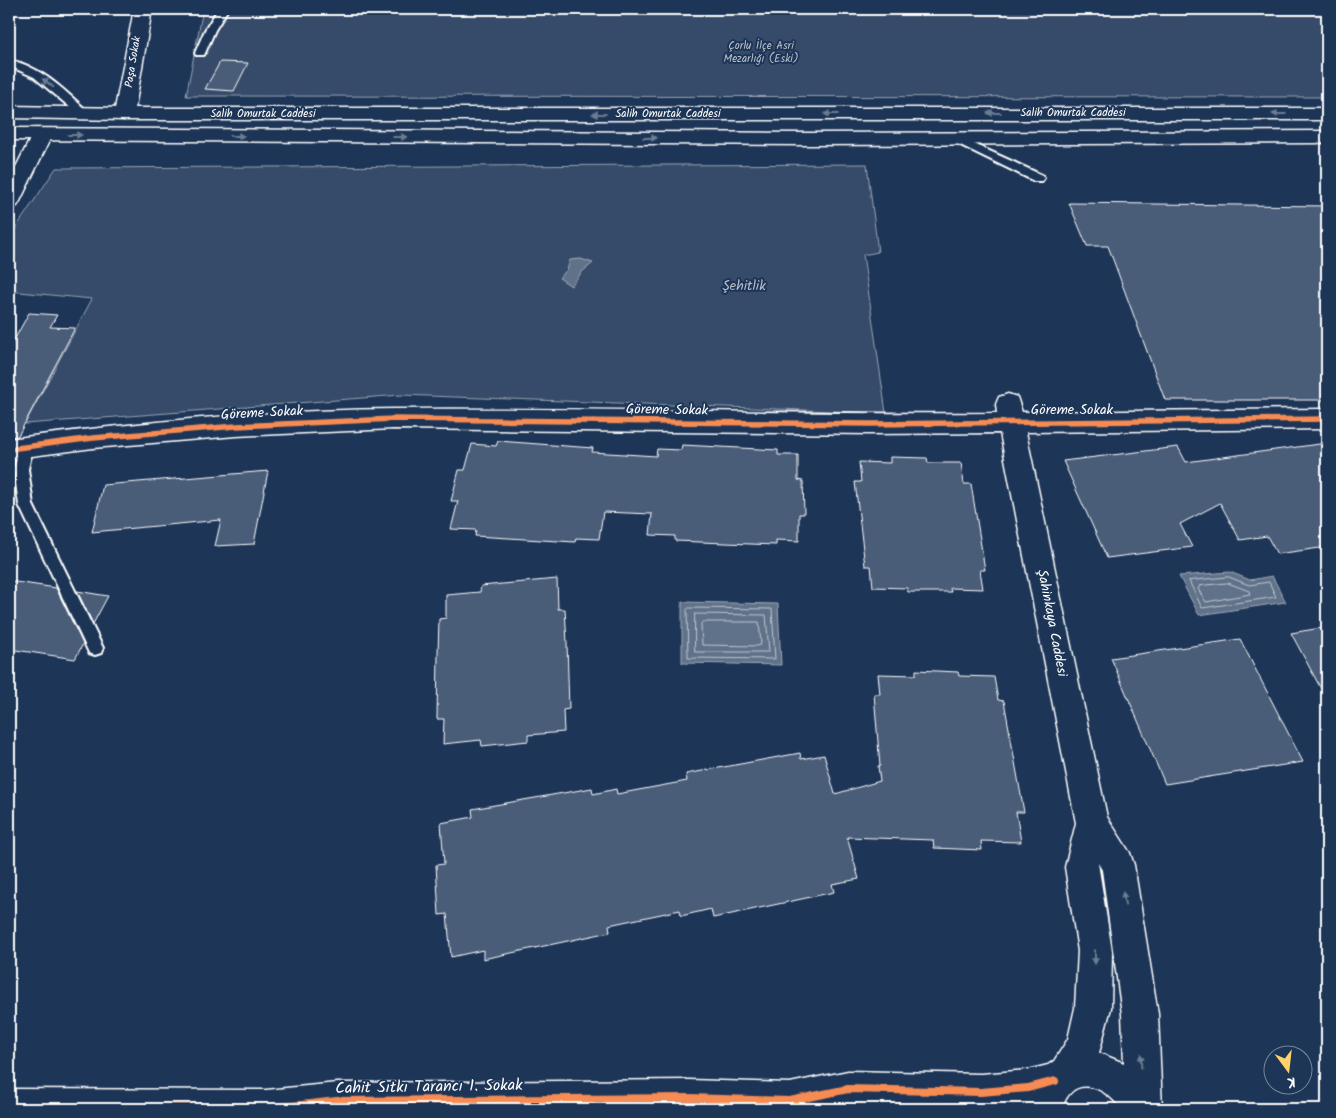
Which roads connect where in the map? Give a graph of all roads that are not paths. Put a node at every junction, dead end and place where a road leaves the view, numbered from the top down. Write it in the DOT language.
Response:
graph roads {
  1 [pos="143,9"];
  2 [pos="224,9"];
  3 [pos="200,53"];
  4 [pos="9,63"];
  5 [pos="9,112"];
  6 [pos="82,112"];
  7 [pos="124,114"];
  8 [pos="1327,114"];
  9 [pos="9,134"];
  10 [pos="42,134"];
  11 [pos="952,137"];
  12 [pos="1327,138"];
  13 [pos="1038,178"];
  14 [pos="9,201"];
  15 [pos="1009,414"];
  16 [pos="1327,419"];
  17 [pos="17,448"];
  18 [pos="95,648"];
  19 [pos="1092,823"];
  20 [pos="1056,1087"];
  21 [pos="690,1104"];
  22 [pos="799,1105"];
  23 [pos="9,1108"];
  24 [pos="1143,1109"];
  1 -- 7 [label="main road, Paşa Sokak"];
  2 -- 3 [label="lane"];
  6 -- 4 [label="lane, one-way"];
  5 -- 6 [label="main road, Salih Omurtak Caddesi"];
  6 -- 7 [label="main road, Salih Omurtak Caddesi"];
  8 -- 7 [label="main road, Salih Omurtak Caddesi, one-way"];
  9 -- 10 [label="main road, Salih Omurtak Caddesi"];
  10 -- 11 [label="main road, Salih Omurtak Caddesi, one-way"];
  10 -- 14 [label="main road"];
  11 -- 12 [label="main road, Salih Omurtak Caddesi"];
  11 -- 13 [label="lane"];
  15 -- 16 [label="main road, Göreme Sokak"];
  15 -- 17 [label="main road, Göreme Sokak"];
  15 -- 19 [label="main road, Şahinkaya Caddesi"];
  17 -- 18 [label="lane"];
  19 -- 20 [label="main road, one-way"];
  24 -- 19 [label="main road, one-way"];
  20 -- 22 [label="main road, Cahit Sıtkı Tarancı 1. Sokak"];
  20 -- 24 [label="main road, Cahit Sıtkı Tarancı 1. Sokak"];
  21 -- 22 [label="main road, Cahit Sıtkı Tarancı 1. Sokak"];
  21 -- 23 [label="main road, Cahit Sıtkı Tarancı 1. Sokak"];
}
